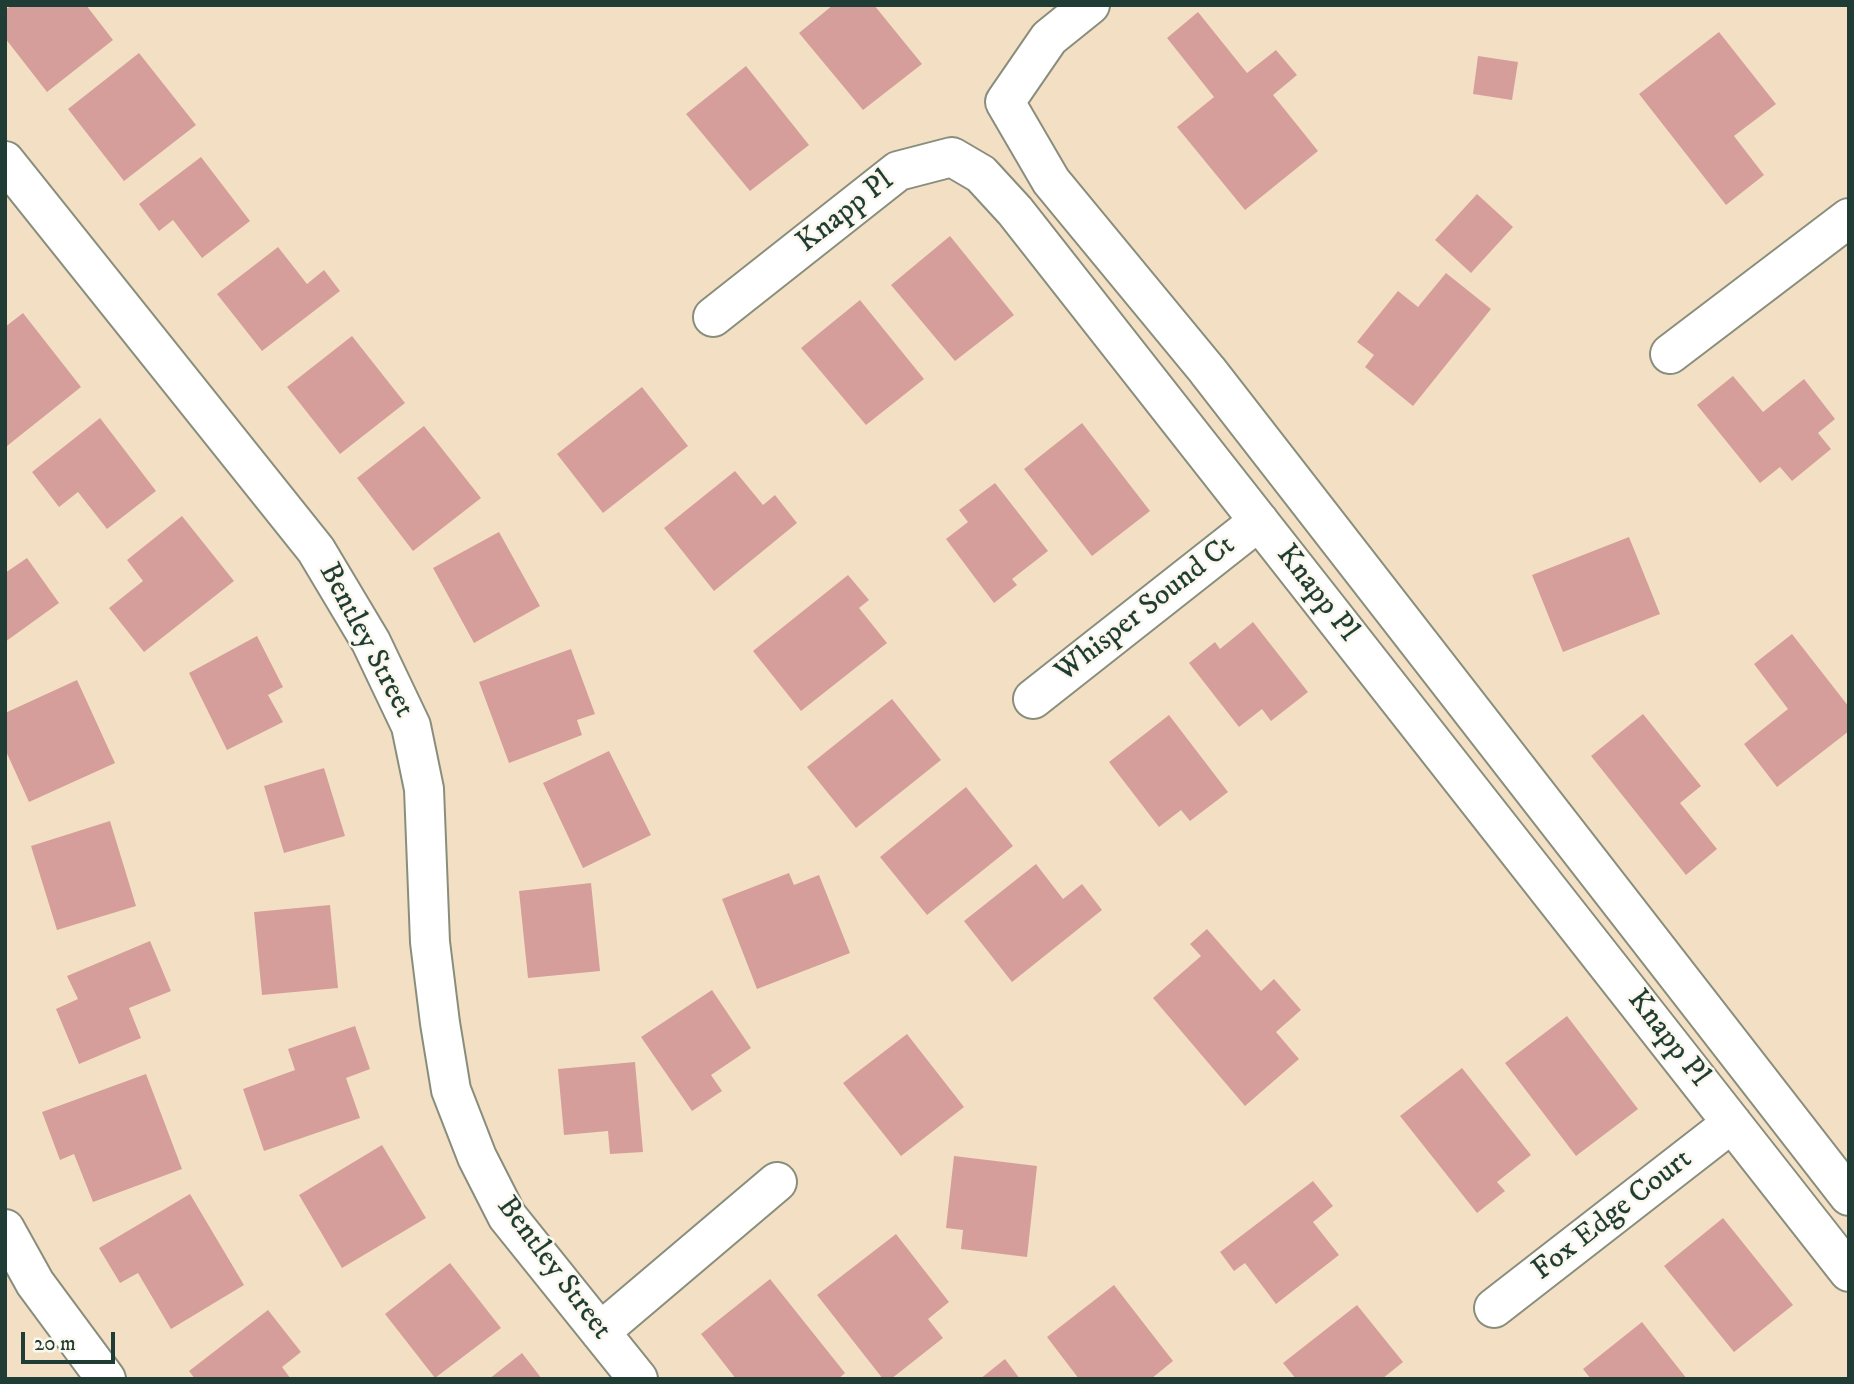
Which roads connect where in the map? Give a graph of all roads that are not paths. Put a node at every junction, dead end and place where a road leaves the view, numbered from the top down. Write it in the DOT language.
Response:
graph roads {
  1 [pos="1090,5"];
  2 [pos="5,161"];
  3 [pos="1849,218"];
  4 [pos="713,317"];
  5 [pos="1670,354"];
  6 [pos="1259,522"];
  7 [pos="1032,699"];
  8 [pos="1732,1123"];
  9 [pos="777,1182"];
  10 [pos="1849,1196"];
  11 [pos="5,1229"];
  12 [pos="1849,1272"];
  13 [pos="1494,1308"];
  14 [pos="600,1332"];
  15 [pos="106,1379"];
  16 [pos="638,1379"];
  1 -- 10 [label="street"];
  2 -- 14 [label="street, Bentley Street"];
  3 -- 5 [label="street"];
  4 -- 6 [label="street, Knapp Pl"];
  6 -- 7 [label="street, Whisper Sound Ct"];
  6 -- 8 [label="street, Knapp Pl"];
  8 -- 12 [label="street, Knapp Pl"];
  8 -- 13 [label="street, Fox Edge Court"];
  9 -- 14 [label="street"];
  11 -- 15 [label="street"];
  14 -- 16 [label="street, Bentley Street"];
}
